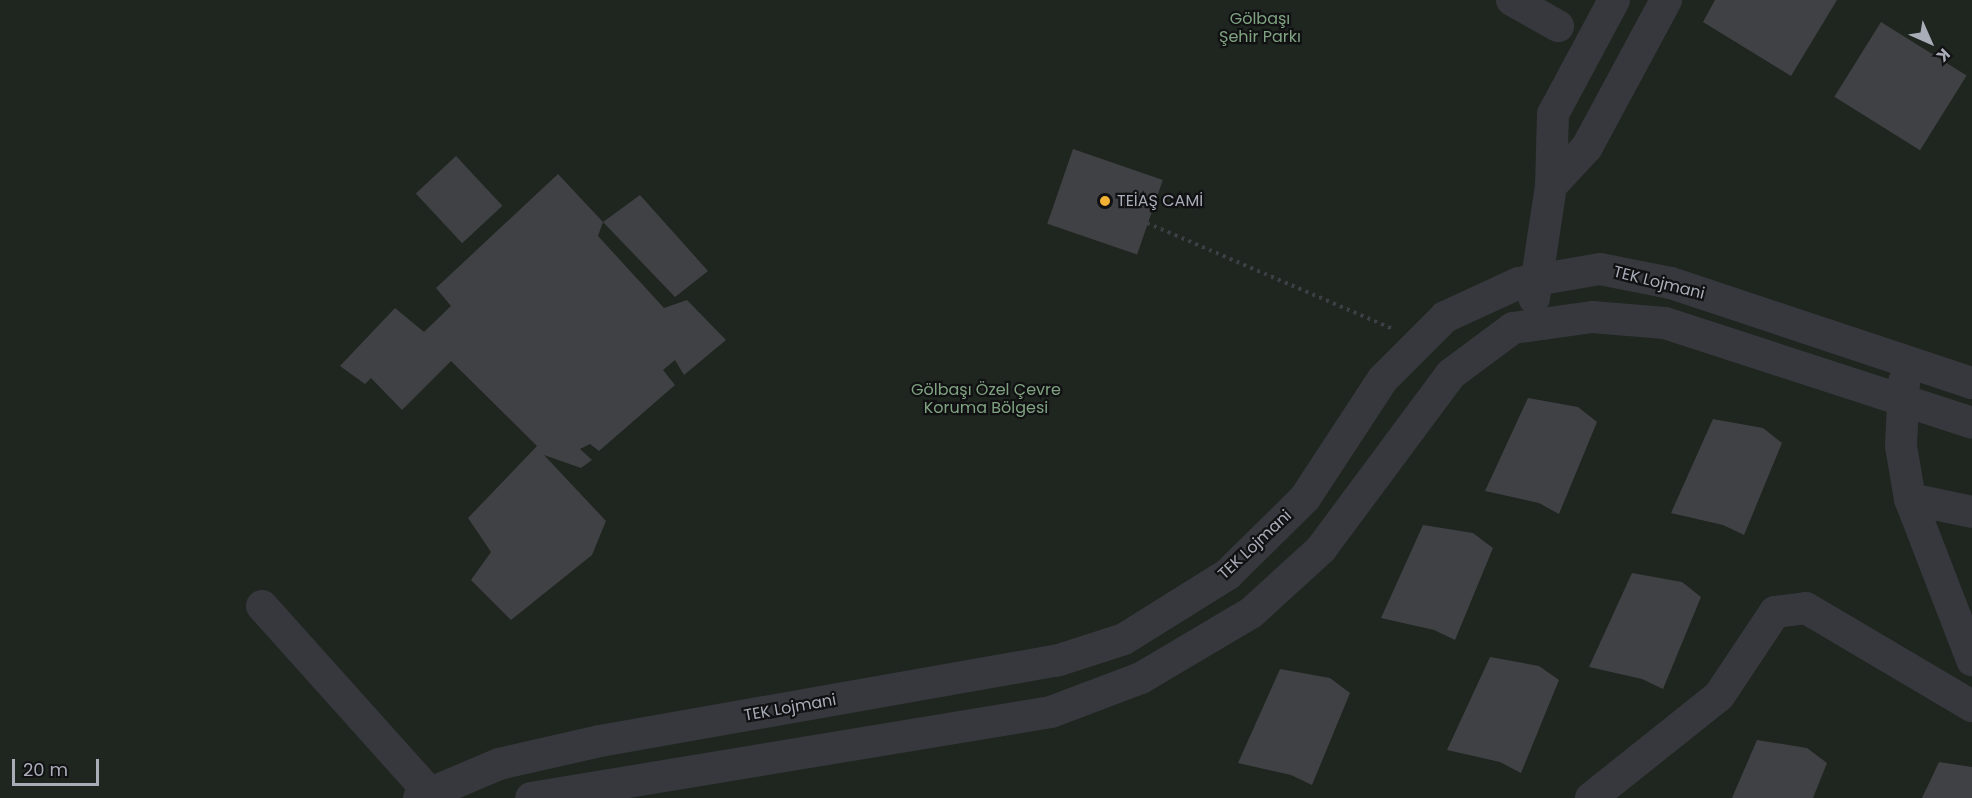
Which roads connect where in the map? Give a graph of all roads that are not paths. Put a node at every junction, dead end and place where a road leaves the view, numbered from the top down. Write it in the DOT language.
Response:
graph roads {
  1 [pos="1512,0"];
  2 [pos="1614,0"];
  3 [pos="1666,0"];
  4 [pos="1558,26"];
  5 [pos="1551,186"];
  6 [pos="1536,280"];
  7 [pos="1531,326"];
  8 [pos="1906,361"];
  9 [pos="1972,383"];
  10 [pos="1902,400"];
  11 [pos="1972,423"];
  12 [pos="1910,499"];
  13 [pos="1972,512"];
  14 [pos="262,606"];
  15 [pos="1972,660"];
  16 [pos="1972,706"];
  17 [pos="428,796"];
  18 [pos="531,798"];
  19 [pos="1591,798"];
  1 -- 4 [label="street"];
  2 -- 5 [label="street"];
  3 -- 5 [label="street"];
  5 -- 6 [label="street"];
  6 -- 7 [label="street"];
  6 -- 8 [label="street, TEK Lojmani"];
  6 -- 17 [label="street, TEK Lojmani"];
  7 -- 10 [label="street"];
  7 -- 18 [label="street"];
  8 -- 9 [label="street, TEK Lojmani"];
  8 -- 10 [label="street"];
  10 -- 11 [label="street"];
  10 -- 12 [label="street"];
  12 -- 13 [label="street"];
  12 -- 15 [label="street"];
  14 -- 17 [label="street"];
  16 -- 19 [label="street"];
}
